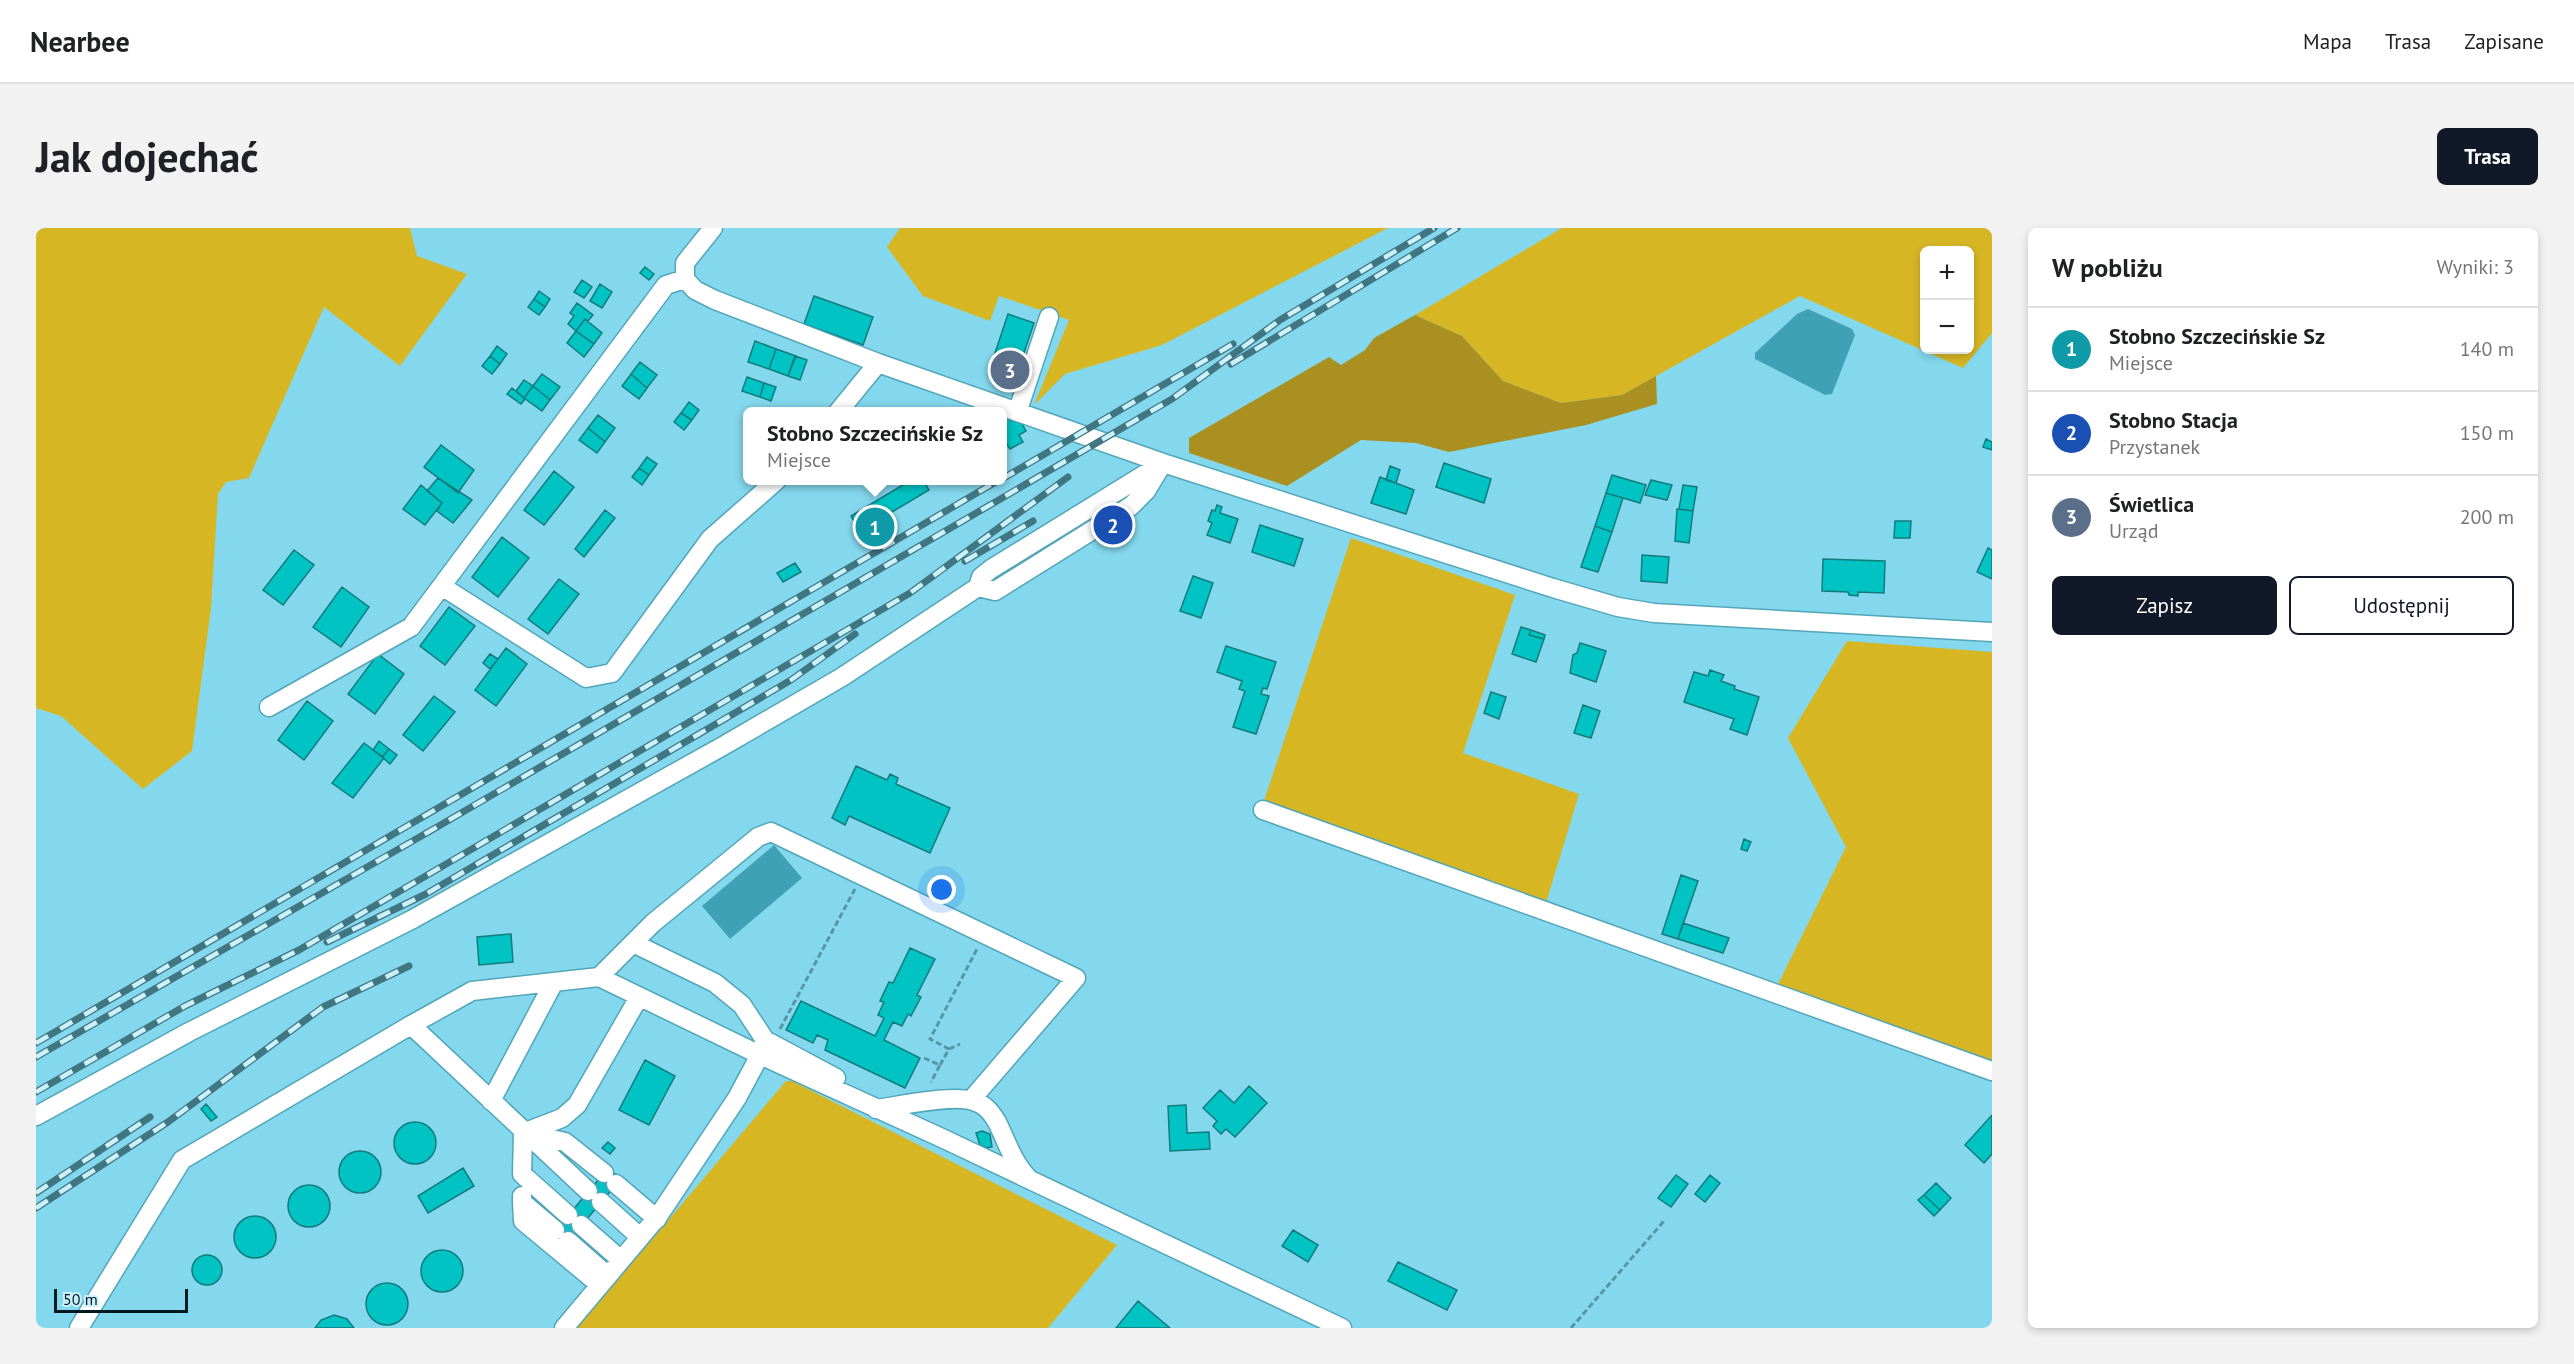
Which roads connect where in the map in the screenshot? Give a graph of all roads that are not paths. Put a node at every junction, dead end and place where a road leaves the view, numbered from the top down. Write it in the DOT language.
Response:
graph roads {
  1 [pos="713,228"];
  2 [pos="685,279"];
  3 [pos="1049,317"];
  4 [pos="878,363"];
  5 [pos="841,407"];
  6 [pos="1006,407"];
  7 [pos="1007,407"];
  8 [pos="1018,411"];
  9 [pos="1163,463"];
  10 [pos="771,485"];
  11 [pos="443,586"];
  12 [pos="1992,632"];
  13 [pos="270,707"];
  14 [pos="1263,810"];
  15 [pos="633,943"];
  16 [pos="599,977"];
  17 [pos="554,982"];
  18 [pos="639,997"];
  19 [pos="411,1024"];
  20 [pos="762,1048"];
  21 [pos="1992,1071"];
  22 [pos="922,1097"];
  23 [pos="971,1100"];
  24 [pos="491,1101"];
  25 [pos="875,1109"];
  26 [pos="36,1116"];
  27 [pos="523,1133"];
  28 [pos="522,1174"];
  29 [pos="1036,1184"];
  30 [pos="522,1202"];
  31 [pos="657,1219"];
  32 [pos="640,1237"];
  33 [pos="621,1260"];
  34 [pos="604,1281"];
  35 [pos="79,1328"];
  36 [pos="564,1328"];
  37 [pos="1342,1328"];
  1 -- 2 [label="street"];
  2 -- 4 [label="street"];
  2 -- 11 [label="street"];
  3 -- 8 [label="street"];
  4 -- 5 [label="street"];
  4 -- 6 [label="street"];
  7 -- 8 [label="street"];
  8 -- 9 [label="street"];
  9 -- 12 [label="street"];
  9 -- 26 [label="street"];
  10 -- 11 [label="street"];
  11 -- 13 [label="street"];
  14 -- 21 [label="street"];
  15 -- 16 [label="street"];
  15 -- 20 [label="street"];
  15 -- 23 [label="street"];
  16 -- 17 [label="street"];
  16 -- 18 [label="street"];
  17 -- 19 [label="street"];
  17 -- 24 [label="street"];
  18 -- 20 [label="street"];
  18 -- 27 [label="street"];
  19 -- 24 [label="street"];
  19 -- 35 [label="street"];
  20 -- 22 [label="street"];
  20 -- 25 [label="street"];
  20 -- 31 [label="street"];
  22 -- 23 [label="street"];
  22 -- 25 [label="street"];
  23 -- 29 [label="street"];
  24 -- 27 [label="street"];
  25 -- 29 [label="street"];
  27 -- 28 [label="street"];
  27 -- 31 [label="street"];
  27 -- 32 [label="street"];
  28 -- 30 [label="street"];
  28 -- 33 [label="street"];
  29 -- 37 [label="street"];
  30 -- 34 [label="street"];
  30 -- 34 [label="street"];
  31 -- 32 [label="street"];
  32 -- 33 [label="street"];
  33 -- 34 [label="street"];
  34 -- 36 [label="street"];
}
